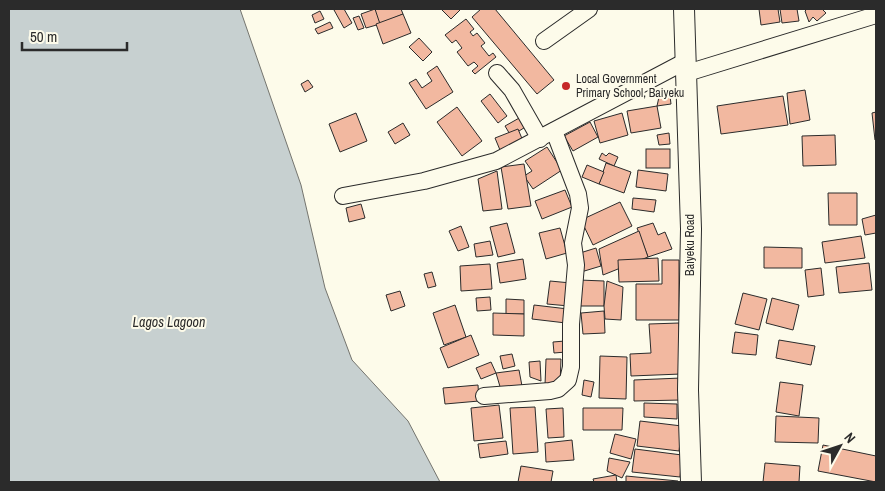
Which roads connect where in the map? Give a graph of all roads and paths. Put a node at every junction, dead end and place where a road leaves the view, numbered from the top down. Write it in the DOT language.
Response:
graph roads {
  1 [pos="589,9"];
  2 [pos="684,9"];
  3 [pos="876,14"];
  4 [pos="544,41"];
  5 [pos="687,67"];
  6 [pos="497,73"];
  7 [pos="547,135"];
  8 [pos="343,196"];
  9 [pos="484,396"];
  10 [pos="691,482"];
  1 -- 4 [label="street"];
  2 -- 5 [label="main road, Baiyeku Road"];
  3 -- 5 [label="street"];
  5 -- 7 [label="street"];
  5 -- 10 [label="main road, Baiyeku Road"];
  6 -- 7 [label="street"];
  7 -- 8 [label="street"];
  7 -- 9 [label="street"];
}
